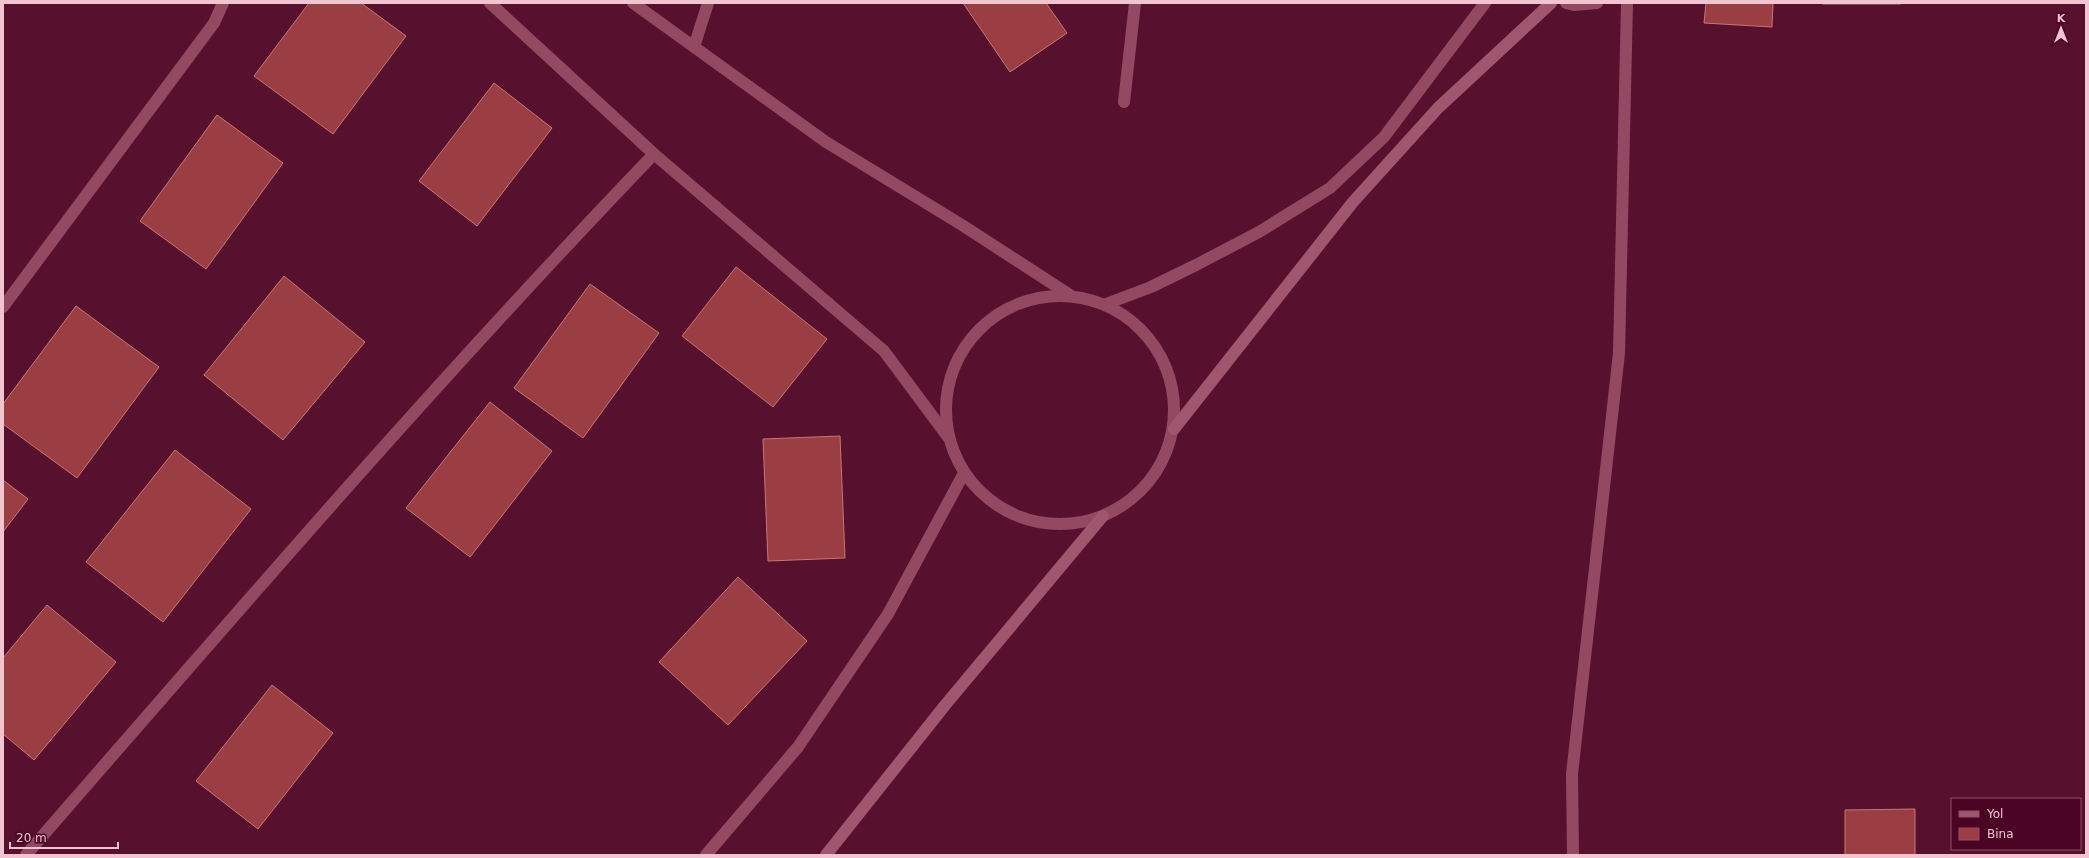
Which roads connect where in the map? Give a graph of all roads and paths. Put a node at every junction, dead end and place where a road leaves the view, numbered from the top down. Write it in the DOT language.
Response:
graph roads {
  1 [pos="223,3"];
  2 [pos="490,3"];
  3 [pos="633,3"];
  4 [pos="708,3"];
  5 [pos="1135,3"];
  6 [pos="1485,3"];
  7 [pos="1551,3"];
  8 [pos="1566,3"];
  9 [pos="1597,3"];
  10 [pos="1627,3"];
  11 [pos="694,47"];
  12 [pos="1124,102"];
  13 [pos="654,154"];
  14 [pos="1070,295"];
  15 [pos="1106,304"];
  16 [pos="3,307"];
  17 [pos="1174,429"];
  18 [pos="948,437"];
  19 [pos="964,473"];
  20 [pos="1103,516"];
  21 [pos="26,855"];
  22 [pos="706,855"];
  23 [pos="826,855"];
  24 [pos="1573,855"];
  1 -- 16 [label="street"];
  2 -- 13 [label="street"];
  3 -- 11 [label="street"];
  4 -- 11 [label="street"];
  5 -- 12 [label="street"];
  6 -- 15 [label="street"];
  7 -- 17 [label="main road"];
  8 -- 9 [label="street"];
  10 -- 24 [label="street"];
  11 -- 14 [label="street"];
  13 -- 18 [label="street"];
  13 -- 21 [label="street"];
  14 -- 15 [label="street"];
  14 -- 18 [label="street"];
  15 -- 17 [label="street"];
  17 -- 20 [label="street"];
  18 -- 19 [label="street"];
  19 -- 20 [label="street"];
  19 -- 22 [label="street"];
  20 -- 23 [label="main road"];
}
